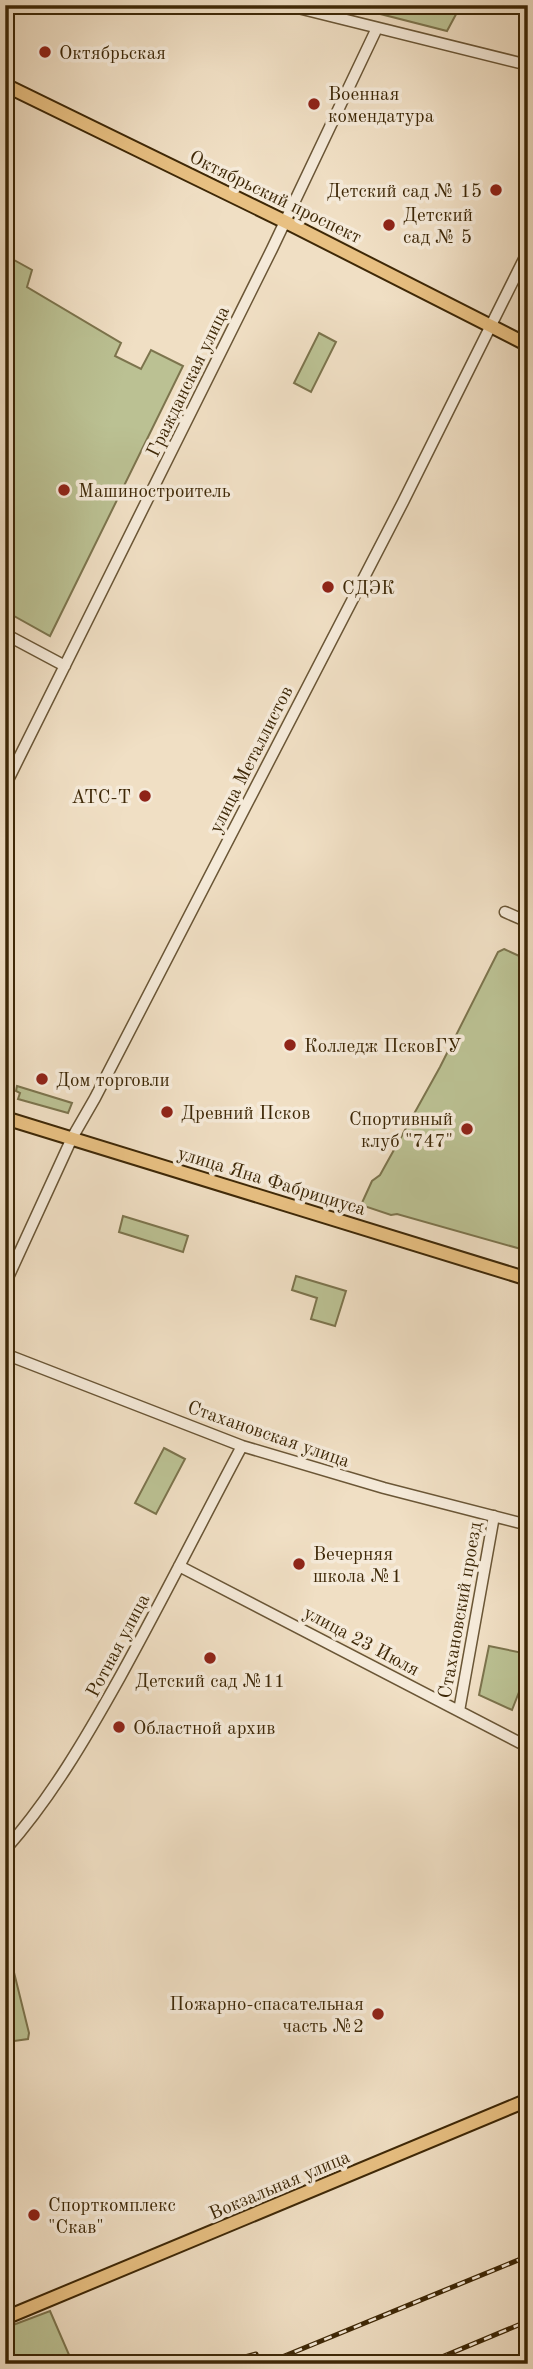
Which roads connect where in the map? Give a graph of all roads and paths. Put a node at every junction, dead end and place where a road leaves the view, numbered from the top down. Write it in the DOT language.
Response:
graph roads {
  1 [pos="286,5"];
  2 [pos="377,28"];
  3 [pos="528,65"];
  4 [pos="5,85"];
  5 [pos="285,222"];
  6 [pos="528,251"];
  7 [pos="491,326"];
  8 [pos="528,345"];
  9 [pos="5,634"];
  10 [pos="65,666"];
  11 [pos="5,786"];
  12 [pos="505,912"];
  13 [pos="528,922"];
  14 [pos="5,1118"];
  15 [pos="72,1138"];
  16 [pos="528,1279"];
  17 [pos="5,1284"];
  18 [pos="5,1354"];
  19 [pos="242,1446"];
  20 [pos="494,1516"];
  21 [pos="528,1525"];
  22 [pos="179,1566"];
  23 [pos="459,1711"];
  24 [pos="528,1747"];
  25 [pos="5,1850"];
  26 [pos="528,2100"];
  27 [pos="5,2318"];
  1 -- 2 [label="street"];
  2 -- 3 [label="street"];
  2 -- 5 [label="street, Гражданская улица"];
  4 -- 5 [label="main road, Октябрьский проспект"];
  5 -- 7 [label="main road, Октябрьский проспект"];
  5 -- 10 [label="street, Гражданская улица"];
  6 -- 7 [label="street, улица Металлистов"];
  7 -- 8 [label="main road, Октябрьский проспект"];
  7 -- 15 [label="street, улица Металлистов"];
  9 -- 10 [label="street"];
  10 -- 11 [label="street, Гражданская улица"];
  12 -- 13 [label="street"];
  14 -- 15 [label="main road, улица Яна Фабрициуса"];
  15 -- 16 [label="main road, улица Яна Фабрициуса"];
  15 -- 17 [label="street, улица Металлистов"];
  18 -- 19 [label="street, Стахановская улица"];
  19 -- 20 [label="street, Стахановская улица"];
  19 -- 22 [label="street, Ротная улица"];
  20 -- 21 [label="street, Стахановская улица"];
  20 -- 23 [label="street, Стахановский проезд"];
  22 -- 23 [label="street, улица 23 Июля"];
  22 -- 25 [label="street, Ротная улица"];
  23 -- 24 [label="street, улица 23 Июля"];
  26 -- 27 [label="main road, Вокзальная улица"];
}
